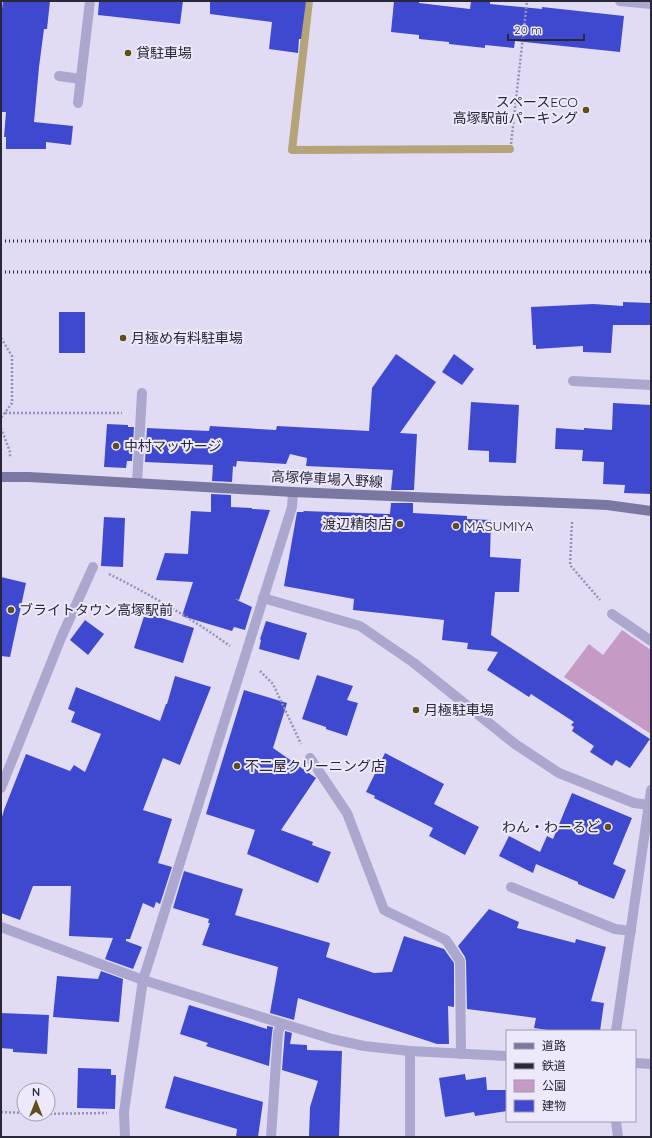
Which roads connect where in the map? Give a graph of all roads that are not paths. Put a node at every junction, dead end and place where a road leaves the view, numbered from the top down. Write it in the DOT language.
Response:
graph roads {
  1 [pos="90,1"];
  2 [pos="620,1"];
  3 [pos="651,4"];
  4 [pos="59,76"];
  5 [pos="81,79"];
  6 [pos="78,103"];
  7 [pos="573,381"];
  8 [pos="651,385"];
  9 [pos="142,393"];
  10 [pos="1,476"];
  11 [pos="137,483"];
  12 [pos="293,492"];
  13 [pos="651,510"];
  14 [pos="93,567"];
  15 [pos="263,598"];
  16 [pos="612,614"];
  17 [pos="651,641"];
  18 [pos="310,758"];
  19 [pos="1,788"];
  20 [pos="651,790"];
  21 [pos="649,806"];
  22 [pos="511,887"];
  23 [pos="1,926"];
  24 [pos="631,931"];
  25 [pos="143,980"];
  26 [pos="281,1024"];
  27 [pos="616,1030"];
  28 [pos="410,1052"];
  29 [pos="461,1054"];
  30 [pos="506,1056"];
  31 [pos="636,1063"];
  32 [pos="651,1064"];
  33 [pos="616,1122"];
  34 [pos="125,1137"];
  35 [pos="271,1137"];
  36 [pos="410,1137"];
  37 [pos="618,1137"];
  1 -- 5 [label="street"];
  2 -- 3 [label="street"];
  4 -- 5 [label="street"];
  5 -- 6 [label="street"];
  7 -- 8 [label="street"];
  9 -- 11 [label="street"];
  10 -- 11 [label="main road, 高塚停車場入野線"];
  11 -- 12 [label="main road, 高塚停車場入野線"];
  12 -- 13 [label="main road, 高塚停車場入野線"];
  12 -- 15 [label="street"];
  14 -- 19 [label="street"];
  15 -- 21 [label="street"];
  15 -- 25 [label="street"];
  16 -- 17 [label="street"];
  18 -- 29 [label="street"];
  20 -- 21 [label="street"];
  21 -- 24 [label="street"];
  22 -- 24 [label="street"];
  23 -- 25 [label="street"];
  24 -- 27 [label="street"];
  25 -- 26 [label="street"];
  25 -- 34 [label="street"];
  26 -- 28 [label="street"];
  26 -- 35 [label="street"];
  28 -- 29 [label="street"];
  28 -- 36 [label="street"];
  29 -- 30 [label="street"];
  31 -- 32 [label="street"];
  33 -- 37 [label="street"];
}
